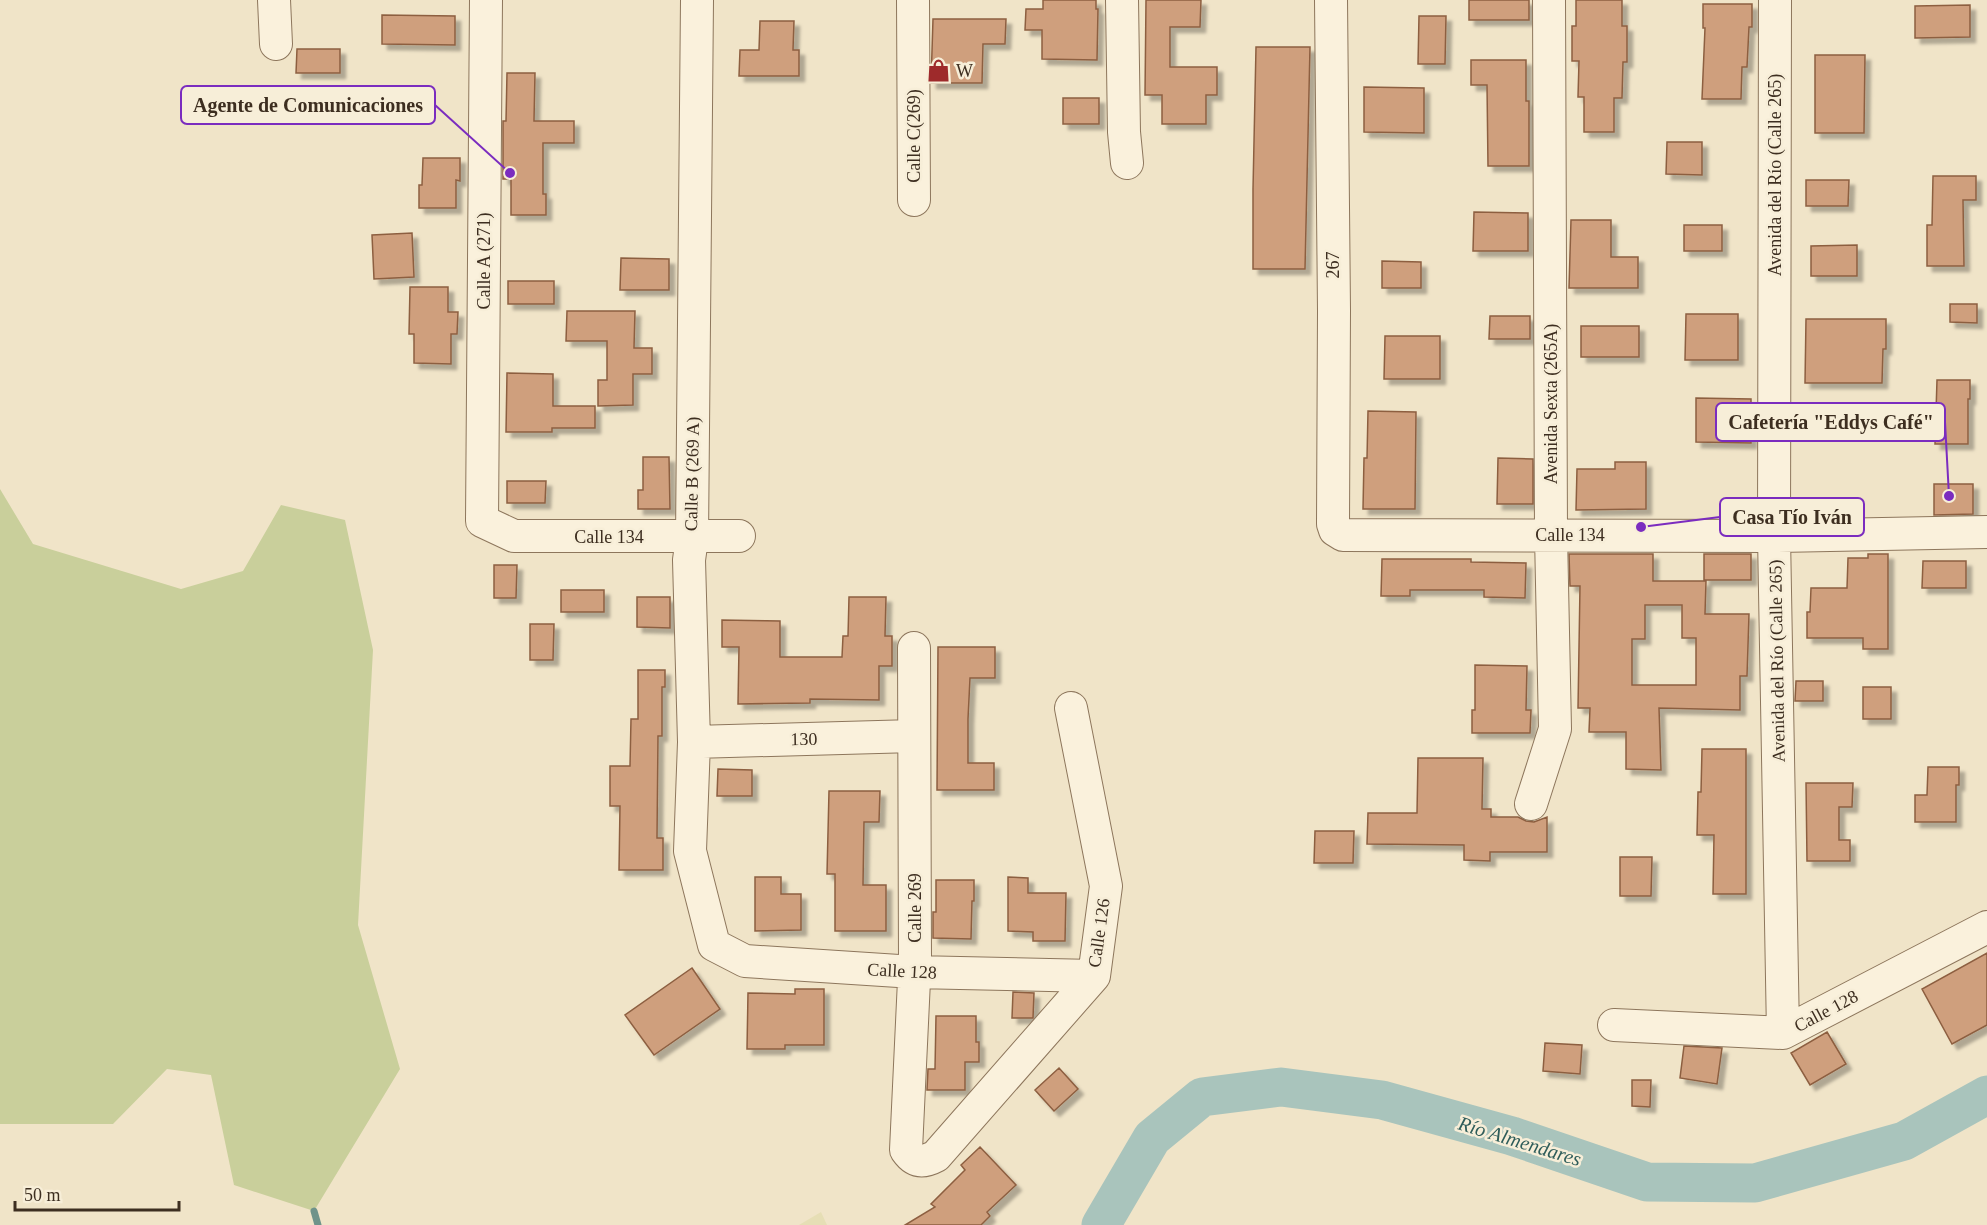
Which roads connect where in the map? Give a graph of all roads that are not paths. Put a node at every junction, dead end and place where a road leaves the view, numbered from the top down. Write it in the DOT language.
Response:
graph roads {
  1 [pos="274,0"];
  2 [pos="486,0"];
  3 [pos="697,0"];
  4 [pos="913,0"];
  5 [pos="1122,0"];
  6 [pos="1331,0"];
  7 [pos="1549,0"];
  8 [pos="1775,0"];
  9 [pos="276,44"];
  10 [pos="1127,163"];
  11 [pos="914,200"];
  12 [pos="482,521"];
  13 [pos="1335,530"];
  14 [pos="1987,532"];
  15 [pos="1551,535"];
  16 [pos="739,536"];
  17 [pos="1774,536"];
  18 [pos="692,538"];
  19 [pos="914,648"];
  20 [pos="1071,708"];
  21 [pos="914,736"];
  22 [pos="694,742"];
  23 [pos="1531,804"];
  24 [pos="1987,927"];
  25 [pos="714,945"];
  26 [pos="914,972"];
  27 [pos="1094,976"];
  28 [pos="1614,1025"];
  29 [pos="1783,1033"];
  30 [pos="919,1162"];
  1 -- 9 [label="street"];
  2 -- 12 [label="street, Calle A (271)"];
  3 -- 18 [label="street, Calle B (269 A)"];
  4 -- 11 [label="street, Calle C(269)"];
  5 -- 10 [label="street"];
  6 -- 13 [label="street, 267"];
  7 -- 15 [label="street, Avenida Sexta (265A)"];
  8 -- 17 [label="street, Avenida del Río (Calle 265)"];
  12 -- 18 [label="street, Calle 134"];
  13 -- 15 [label="street, Calle 134"];
  14 -- 17 [label="street, Calle 134"];
  15 -- 17 [label="street, Calle 134"];
  15 -- 23 [label="street, Avenida Sexta (265A)"];
  16 -- 18 [label="street, Calle 134"];
  17 -- 29 [label="street, Avenida del Río (Calle 265)"];
  18 -- 22 [label="street, Calle B (269 A)"];
  19 -- 21 [label="street, Calle 269"];
  20 -- 27 [label="street, Calle 126"];
  21 -- 22 [label="street, 130"];
  21 -- 26 [label="street, Calle 269"];
  22 -- 25 [label="street, Calle B (269 A)"];
  24 -- 29 [label="street, Calle 128"];
  25 -- 26 [label="street, Calle 128"];
  26 -- 27 [label="street, Calle 128"];
  26 -- 30 [label="street, Calle 269"];
  27 -- 30 [label="street, Calle 126"];
  28 -- 29 [label="street, Calle 128"];
}
